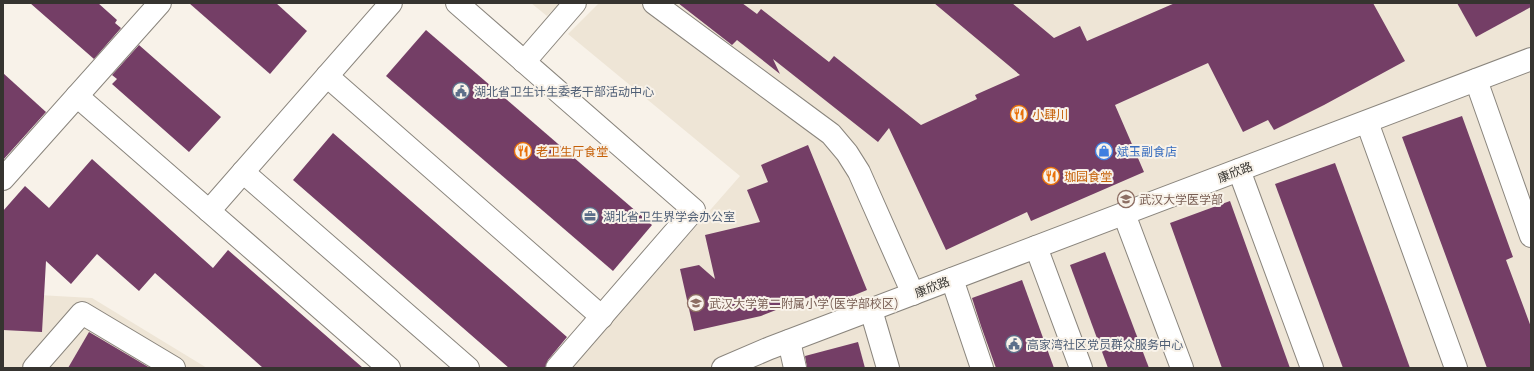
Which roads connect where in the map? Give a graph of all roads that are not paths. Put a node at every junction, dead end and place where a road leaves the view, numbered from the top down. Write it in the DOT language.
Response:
graph roads {
  1 [pos="160,3"];
  2 [pos="391,3"];
  3 [pos="457,3"];
  4 [pos="575,3"];
  5 [pos="654,3"];
  6 [pos="1531,59"];
  7 [pos="524,62"];
  8 [pos="327,76"];
  9 [pos="1476,80"];
  10 [pos="77,96"];
  11 [pos="1367,122"];
  12 [pos="1239,170"];
  13 [pos="243,172"];
  14 [pos="3,179"];
  15 [pos="209,211"];
  16 [pos="1124,214"];
  17 [pos="1531,236"];
  18 [pos="1036,247"];
  19 [pos="952,279"];
  20 [pos="913,294"];
  21 [pos="871,310"];
  22 [pos="602,317"];
  23 [pos="789,341"];
  24 [pos="34,368"];
  25 [pos="174,368"];
  26 [pos="389,368"];
  27 [pos="468,368"];
  28 [pos="557,368"];
  29 [pos="723,368"];
  30 [pos="795,368"];
  31 [pos="888,368"];
  32 [pos="982,368"];
  33 [pos="1081,368"];
  34 [pos="1182,368"];
  35 [pos="1312,368"];
  36 [pos="1456,368"];
  1 -- 10 [label="street"];
  2 -- 8 [label="street"];
  3 -- 7 [label="street"];
  4 -- 7 [label="street"];
  5 -- 20 [label="street"];
  6 -- 9 [label="street, 康欣路"];
  7 -- 22 [label="street"];
  8 -- 13 [label="street"];
  8 -- 22 [label="street"];
  9 -- 11 [label="street, 康欣路"];
  9 -- 17 [label="street"];
  10 -- 14 [label="street"];
  10 -- 15 [label="street"];
  11 -- 12 [label="street, 康欣路"];
  11 -- 36 [label="street"];
  12 -- 16 [label="street, 康欣路"];
  12 -- 35 [label="street"];
  13 -- 15 [label="street"];
  13 -- 27 [label="street"];
  15 -- 26 [label="street"];
  16 -- 18 [label="street, 康欣路"];
  16 -- 34 [label="street"];
  18 -- 19 [label="street, 康欣路"];
  18 -- 33 [label="street"];
  19 -- 20 [label="street, 康欣路"];
  19 -- 32 [label="street"];
  20 -- 21 [label="street, 康欣路"];
  21 -- 23 [label="street, 康欣路"];
  21 -- 31 [label="street"];
  22 -- 28 [label="street"];
  23 -- 29 [label="street, 康欣路"];
  23 -- 30 [label="street"];
  24 -- 25 [label="street"];
}
